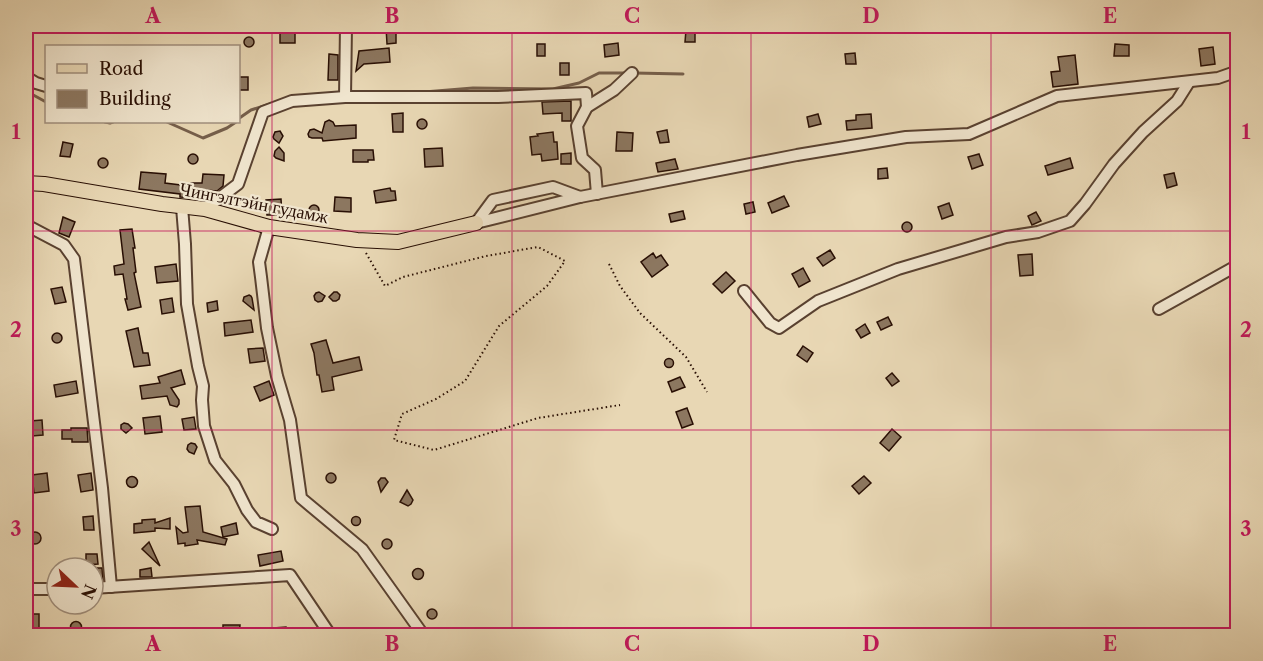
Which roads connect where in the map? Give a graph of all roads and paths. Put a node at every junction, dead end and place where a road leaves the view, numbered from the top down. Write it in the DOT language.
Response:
graph roads {
  1 [pos="346,26"];
  2 [pos="1238,71"];
  3 [pos="632,73"];
  4 [pos="26,77"];
  5 [pos="1189,82"];
  6 [pos="45,86"];
  7 [pos="345,97"];
  8 [pos="587,107"];
  9 [pos="26,183"];
  10 [pos="597,194"];
  11 [pos="580,197"];
  12 [pos="182,207"];
  13 [pos="205,209"];
  14 [pos="476,223"];
  15 [pos="26,225"];
  16 [pos="269,227"];
  17 [pos="364,248"];
  18 [pos="609,264"];
  19 [pos="1238,265"];
  20 [pos="744,291"];
  21 [pos="1159,309"];
  22 [pos="707,392"];
  23 [pos="620,405"];
  24 [pos="272,529"];
  25 [pos="105,587"];
  26 [pos="111,587"];
  27 [pos="26,589"];
  28 [pos="45,589"];
  29 [pos="331,636"];
  30 [pos="424,636"];
  1 -- 7 [label="street"];
  2 -- 5 [label="street"];
  3 -- 8 [label="street"];
  4 -- 6 [label="street"];
  5 -- 10 [label="street"];
  5 -- 20 [label="street"];
  7 -- 8 [label="street"];
  7 -- 13 [label="street"];
  8 -- 10 [label="street"];
  9 -- 12 [label="main road, Чингэлтэйн гудамж"];
  10 -- 11 [label="street"];
  11 -- 14 [label="street"];
  11 -- 14 [label="street"];
  12 -- 13 [label="main road, Чингэлтэйн гудамж"];
  12 -- 24 [label="street"];
  13 -- 16 [label="main road, Чингэлтэйн гудамж"];
  14 -- 16 [label="main road, Чингэлтэйн гудамж"];
  15 -- 26 [label="street"];
  16 -- 30 [label="street"];
  17 -- 23 [label="path"];
  18 -- 22 [label="path"];
  19 -- 21 [label="street"];
  25 -- 26 [label="street"];
  26 -- 29 [label="street"];
  27 -- 28 [label="street"];
}
